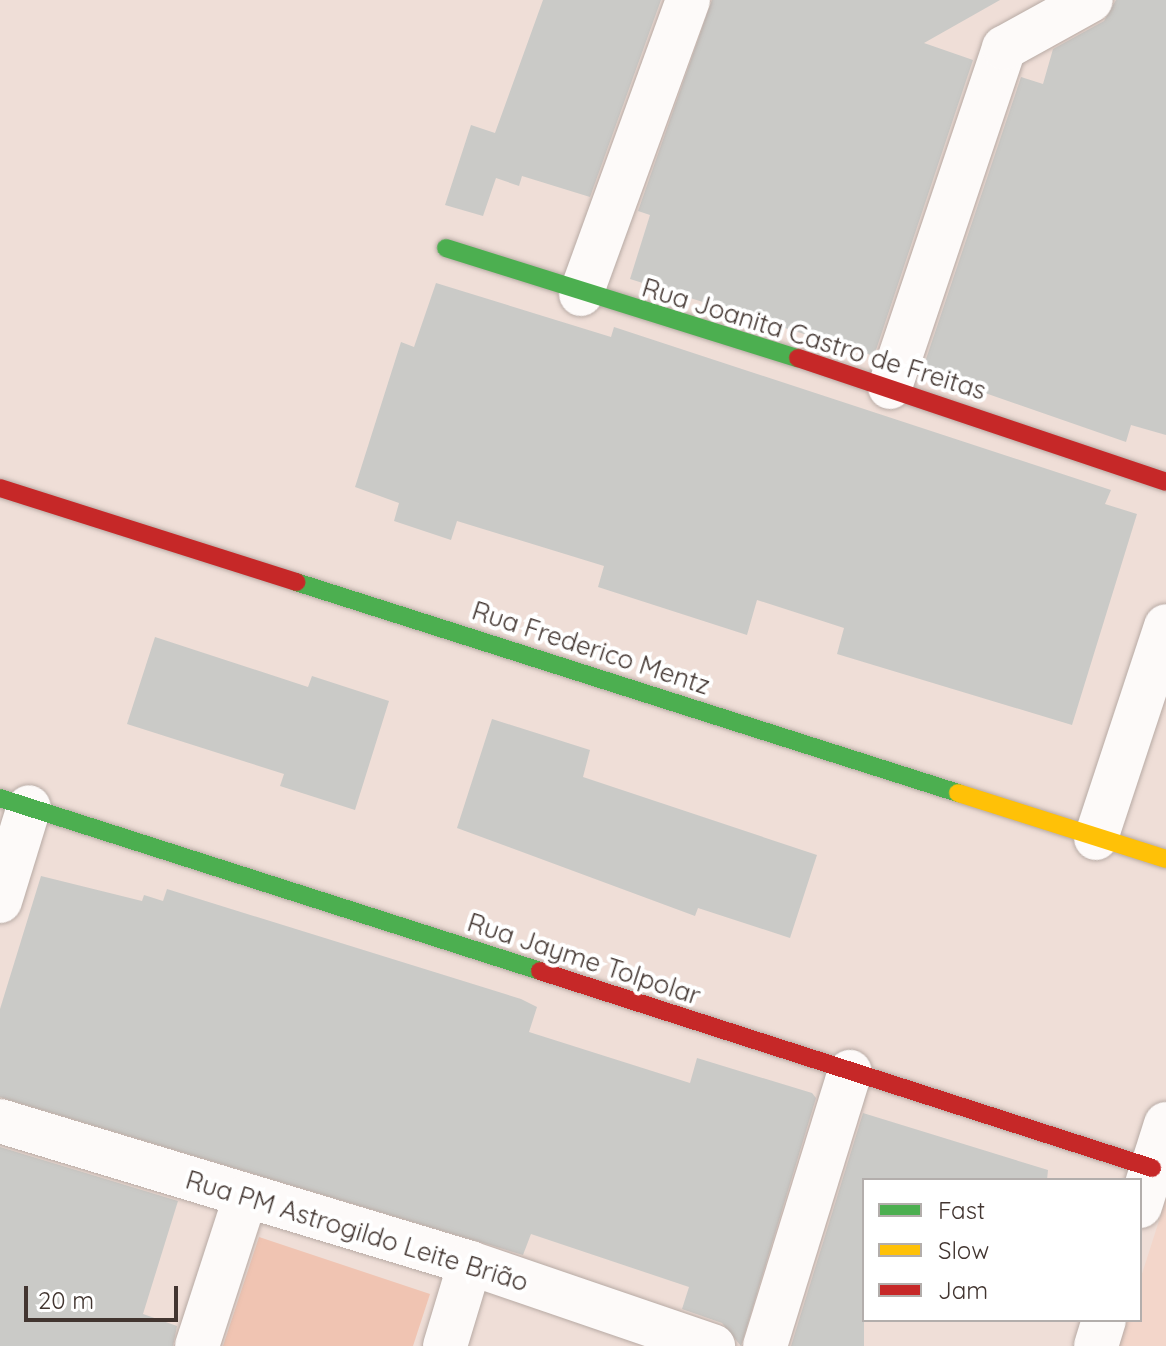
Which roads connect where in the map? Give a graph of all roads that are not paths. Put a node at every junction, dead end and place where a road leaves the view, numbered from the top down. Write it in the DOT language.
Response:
graph roads {
  1 [pos="688,0"];
  2 [pos="1091,0"];
  3 [pos="446,248"];
  4 [pos="581,294"];
  5 [pos="890,387"];
  6 [pos="1166,482"];
  7 [pos="0,488"];
  8 [pos="1166,626"];
  9 [pos="14,802"];
  10 [pos="1096,838"];
  11 [pos="1166,859"];
  12 [pos="0,901"];
  13 [pos="850,1072"];
  14 [pos="0,1121"];
  15 [pos="1166,1124"];
  16 [pos="1123,1178"];
  17 [pos="1146,1187"];
  18 [pos="245,1198"];
  19 [pos="470,1263"];
  20 [pos="1103,1322"];
  21 [pos="197,1346"];
  22 [pos="445,1346"];
  23 [pos="713,1346"];
  24 [pos="765,1346"];
  25 [pos="1096,1346"];
  1 -- 4 [label="street"];
  2 -- 5 [label="street"];
  3 -- 4 [label="street, Rua Joanita Castro de Freitas"];
  4 -- 5 [label="street, Rua Joanita Castro de Freitas"];
  5 -- 6 [label="street, Rua Joanita Castro de Freitas"];
  7 -- 10 [label="street, Rua Frederico Mentz"];
  8 -- 10 [label="street"];
  9 -- 12 [label="street"];
  9 -- 13 [label="street, Rua Jayme Tolpolar"];
  10 -- 11 [label="street, Rua Frederico Mentz"];
  13 -- 16 [label="street, Rua Jayme Tolpolar"];
  13 -- 24 [label="street"];
  14 -- 18 [label="street, Rua PM Astrogildo Leite Brião"];
  15 -- 17 [label="street"];
  18 -- 19 [label="street, Rua PM Astrogildo Leite Brião"];
  18 -- 21 [label="street"];
  19 -- 22 [label="street"];
  19 -- 23 [label="street, Rua PM Astrogildo Leite Brião"];
  20 -- 25 [label="street"];
}
